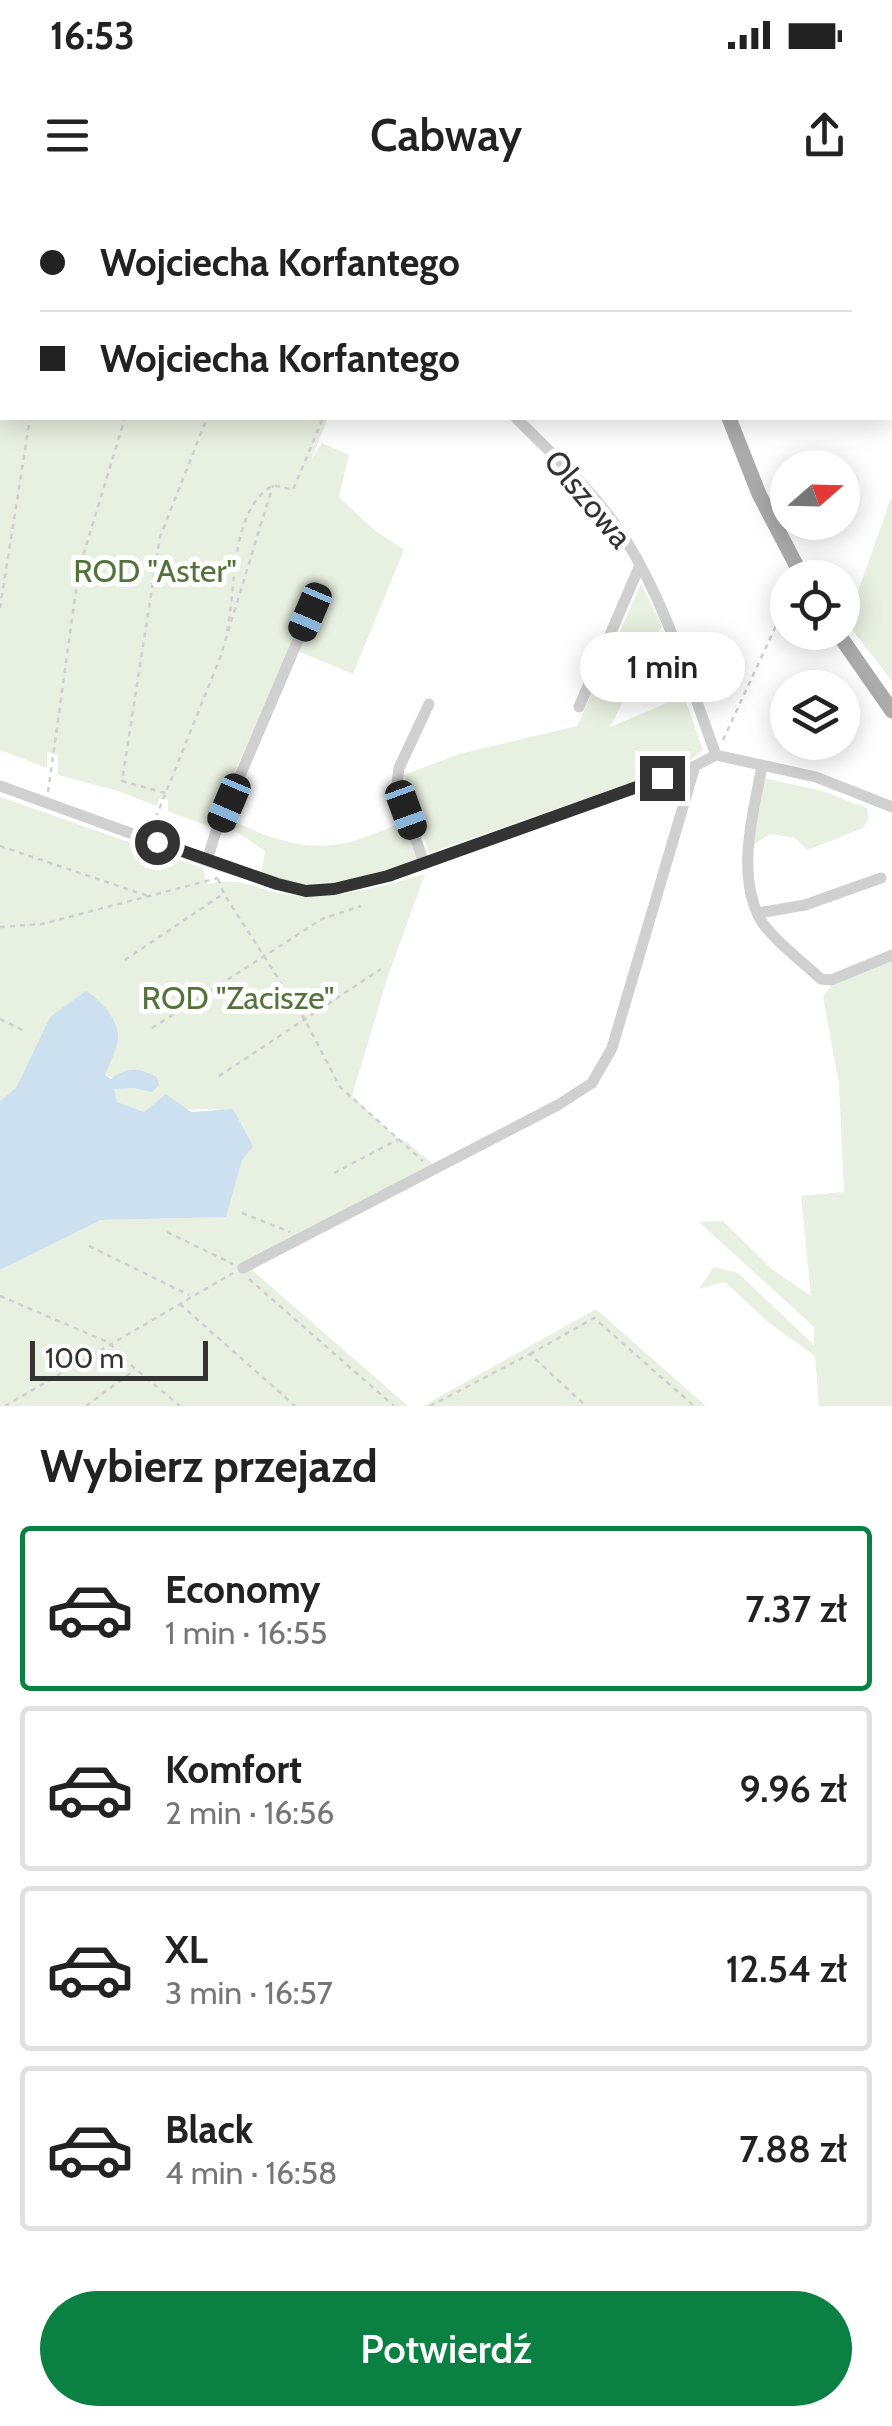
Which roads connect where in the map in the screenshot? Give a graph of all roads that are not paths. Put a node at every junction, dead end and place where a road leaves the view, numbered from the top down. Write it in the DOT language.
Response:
graph roads {
  1 [pos="518,420"];
  2 [pos="730,420"];
  3 [pos="794,560"];
  4 [pos="640,565"];
  5 [pos="310,612"];
  6 [pos="850,650"];
  7 [pos="428,704"];
  8 [pos="578,708"];
  9 [pos="892,711"];
  10 [pos="716,755"];
  11 [pos="695,766"];
  12 [pos="762,766"];
  13 [pos="0,786"];
  14 [pos="892,806"];
  15 [pos="207,861"];
  16 [pos="424,863"];
  17 [pos="881,878"];
  18 [pos="758,914"];
  19 [pos="892,955"];
  20 [pos="243,1268"];
  1 -- 4 [label="street, Olszowa"];
  2 -- 3 [label="main road"];
  4 -- 8 [label="street"];
  4 -- 10 [label="street, Olszowa"];
  5 -- 15 [label="street"];
  6 -- 9 [label="main road"];
  7 -- 16 [label="street"];
  10 -- 11 [label="street"];
  10 -- 12 [label="street"];
  11 -- 16 [label="street"];
  11 -- 20 [label="street"];
  12 -- 14 [label="street"];
  12 -- 18 [label="street"];
  13 -- 15 [label="street"];
  15 -- 16 [label="street"];
  17 -- 18 [label="street"];
  18 -- 19 [label="street"];
}
